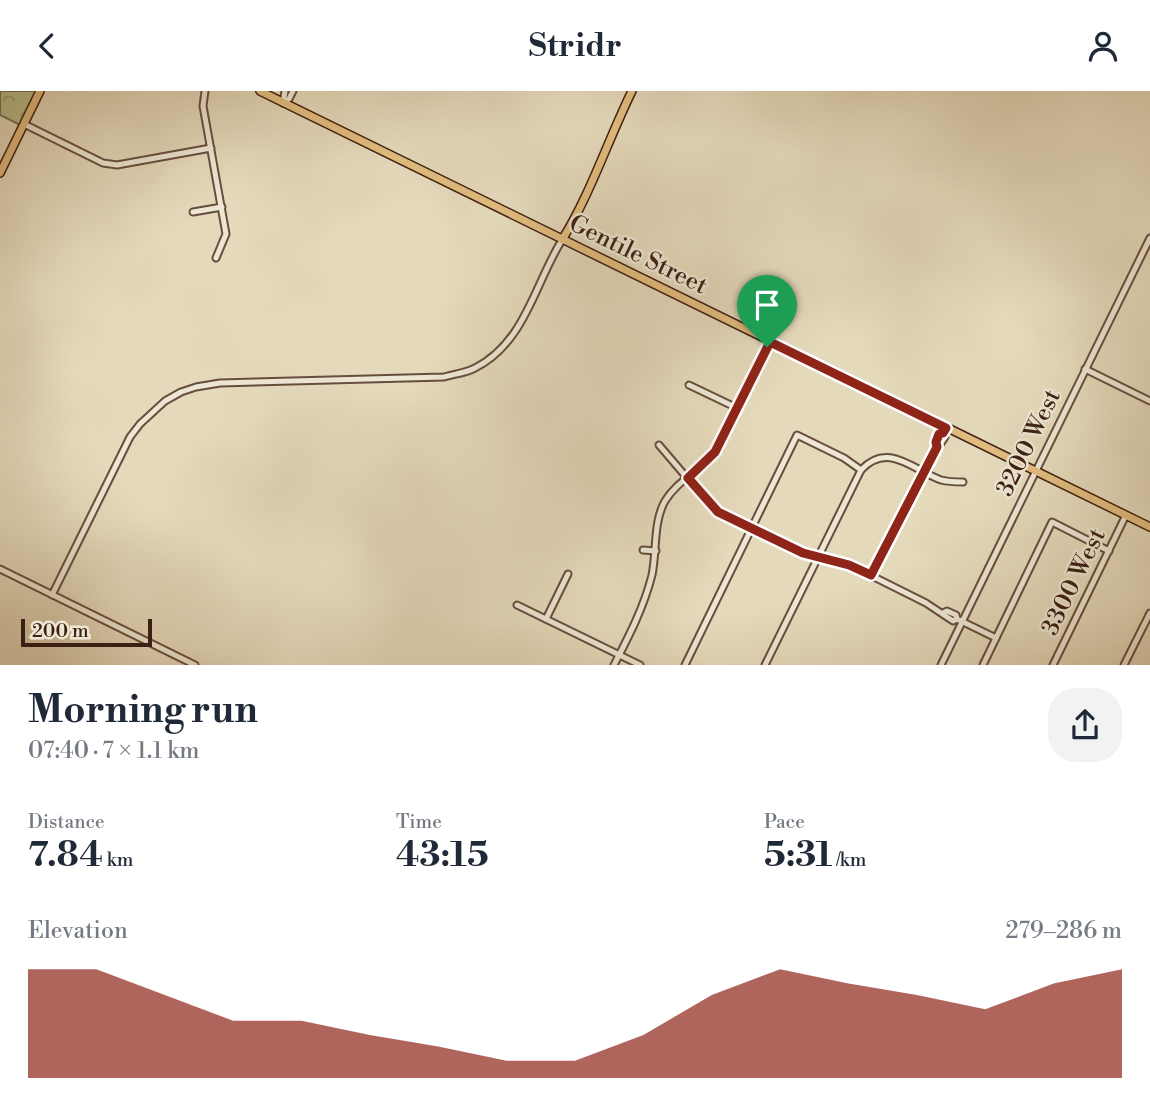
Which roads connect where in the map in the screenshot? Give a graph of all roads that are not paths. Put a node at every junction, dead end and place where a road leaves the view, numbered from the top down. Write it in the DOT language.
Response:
graph roads {
  1 [pos="40,91"];
  2 [pos="205,91"];
  3 [pos="260,91"];
  4 [pos="285,91"];
  5 [pos="293,91"];
  6 [pos="632,91"];
  7 [pos="283,103"];
  8 [pos="24,124"];
  9 [pos="211,148"];
  10 [pos="0,173"];
  11 [pos="222,207"];
  12 [pos="193,212"];
  13 [pos="1150,237"];
  14 [pos="562,240"];
  15 [pos="216,258"];
  16 [pos="770,342"];
  17 [pos="1085,369"];
  18 [pos="689,386"];
  19 [pos="1150,401"];
  20 [pos="737,408"];
  21 [pos="944,431"];
  22 [pos="659,445"];
  23 [pos="861,470"];
  24 [pos="923,471"];
  25 [pos="1035,472"];
  26 [pos="688,478"];
  27 [pos="963,482"];
  28 [pos="1126,515"];
  29 [pos="1150,527"];
  30 [pos="752,528"];
  31 [pos="643,550"];
  32 [pos="656,551"];
  33 [pos="1109,551"];
  34 [pos="818,558"];
  35 [pos="0,569"];
  36 [pos="568,574"];
  37 [pos="871,575"];
  38 [pos="51,594"];
  39 [pos="517,605"];
  40 [pos="1150,613"];
  41 [pos="547,619"];
  42 [pos="959,620"];
  43 [pos="996,638"];
  44 [pos="619,655"];
  45 [pos="195,665"];
  46 [pos="614,665"];
  47 [pos="640,665"];
  48 [pos="685,665"];
  49 [pos="765,665"];
  50 [pos="941,665"];
  51 [pos="983,665"];
  52 [pos="1053,665"];
  53 [pos="1124,665"];
  1 -- 8 [label="main road"];
  2 -- 9 [label="street"];
  3 -- 7 [label="main road, Gentile Street"];
  4 -- 7 [label="street"];
  5 -- 7 [label="street"];
  6 -- 14 [label="main road"];
  7 -- 14 [label="main road, Gentile Street"];
  8 -- 9 [label="street"];
  8 -- 10 [label="main road"];
  9 -- 11 [label="street"];
  11 -- 12 [label="street"];
  11 -- 15 [label="street"];
  13 -- 17 [label="street, 3200 West"];
  14 -- 16 [label="main road, Gentile Street"];
  14 -- 38 [label="street"];
  16 -- 20 [label="street"];
  16 -- 21 [label="main road, Gentile Street"];
  17 -- 19 [label="street"];
  17 -- 25 [label="street, 3200 West"];
  18 -- 20 [label="street"];
  20 -- 26 [label="street"];
  21 -- 24 [label="street"];
  21 -- 25 [label="main road, Gentile Street"];
  22 -- 26 [label="street"];
  23 -- 24 [label="street"];
  23 -- 30 [label="street"];
  23 -- 34 [label="street"];
  24 -- 27 [label="street"];
  24 -- 37 [label="street"];
  25 -- 28 [label="main road, Gentile Street"];
  25 -- 42 [label="street, 3200 West"];
  26 -- 30 [label="street"];
  26 -- 32 [label="street"];
  28 -- 29 [label="main road, Gentile Street"];
  28 -- 33 [label="street, 3300 West"];
  30 -- 34 [label="street"];
  30 -- 48 [label="street"];
  31 -- 32 [label="street"];
  32 -- 44 [label="street"];
  33 -- 43 [label="street"];
  33 -- 52 [label="street, 3300 West"];
  34 -- 37 [label="street"];
  34 -- 49 [label="street"];
  35 -- 38 [label="street"];
  36 -- 41 [label="street"];
  37 -- 42 [label="street"];
  38 -- 45 [label="street"];
  39 -- 41 [label="street"];
  40 -- 53 [label="street"];
  41 -- 44 [label="street"];
  42 -- 43 [label="street"];
  42 -- 50 [label="street, 3200 West"];
  43 -- 51 [label="street"];
  44 -- 46 [label="street"];
  44 -- 47 [label="street"];
}
